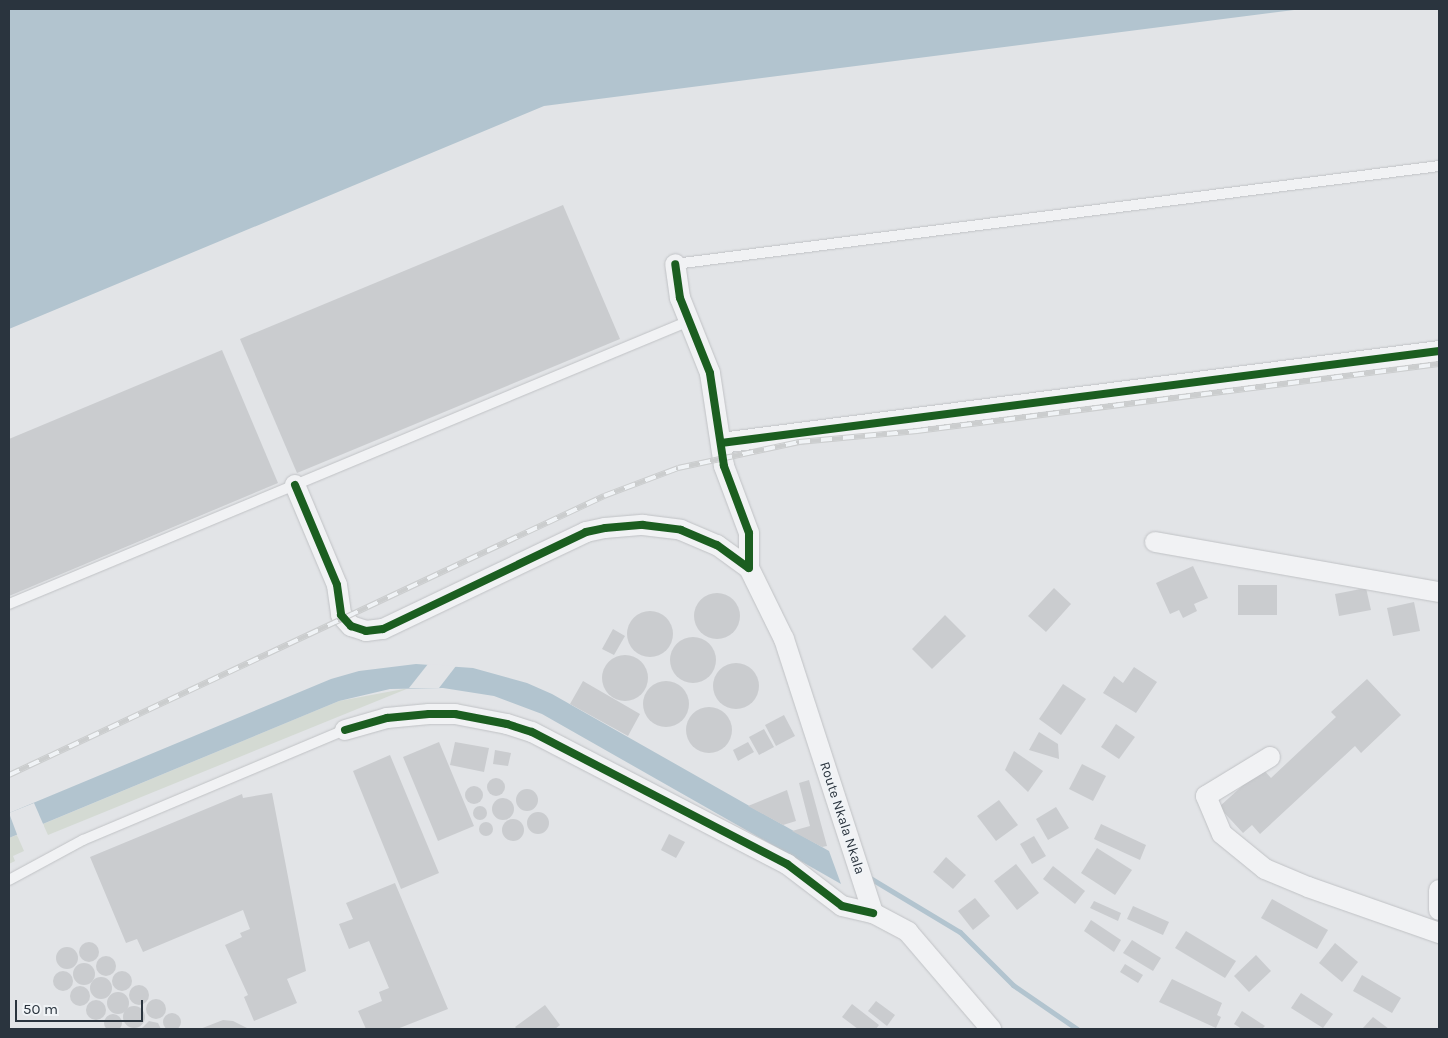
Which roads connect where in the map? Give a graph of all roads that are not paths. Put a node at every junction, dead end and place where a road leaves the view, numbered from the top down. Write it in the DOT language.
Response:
graph roads {
  1 [pos="1439,166"];
  2 [pos="676,264"];
  3 [pos="689,321"];
  4 [pos="1439,351"];
  5 [pos="721,444"];
  6 [pos="295,485"];
  7 [pos="1155,542"];
  8 [pos="749,568"];
  9 [pos="1439,592"];
  10 [pos="9,604"];
  11 [pos="346,730"];
  12 [pos="1270,757"];
  13 [pos="9,880"];
  14 [pos="1439,890"];
  15 [pos="1439,910"];
  16 [pos="873,913"];
  17 [pos="1439,933"];
  18 [pos="992,1029"];
  1 -- 2 [label="lane"];
  2 -- 3 [label="street"];
  3 -- 5 [label="street"];
  3 -- 6 [label="lane"];
  4 -- 5 [label="street"];
  5 -- 8 [label="street"];
  6 -- 8 [label="street"];
  6 -- 10 [label="lane"];
  7 -- 9 [label="street"];
  8 -- 16 [label="street, Route Nkala Nkala"];
  11 -- 13 [label="lane"];
  11 -- 16 [label="street"];
  12 -- 17 [label="street"];
  14 -- 15 [label="street"];
  16 -- 18 [label="street"];
}
